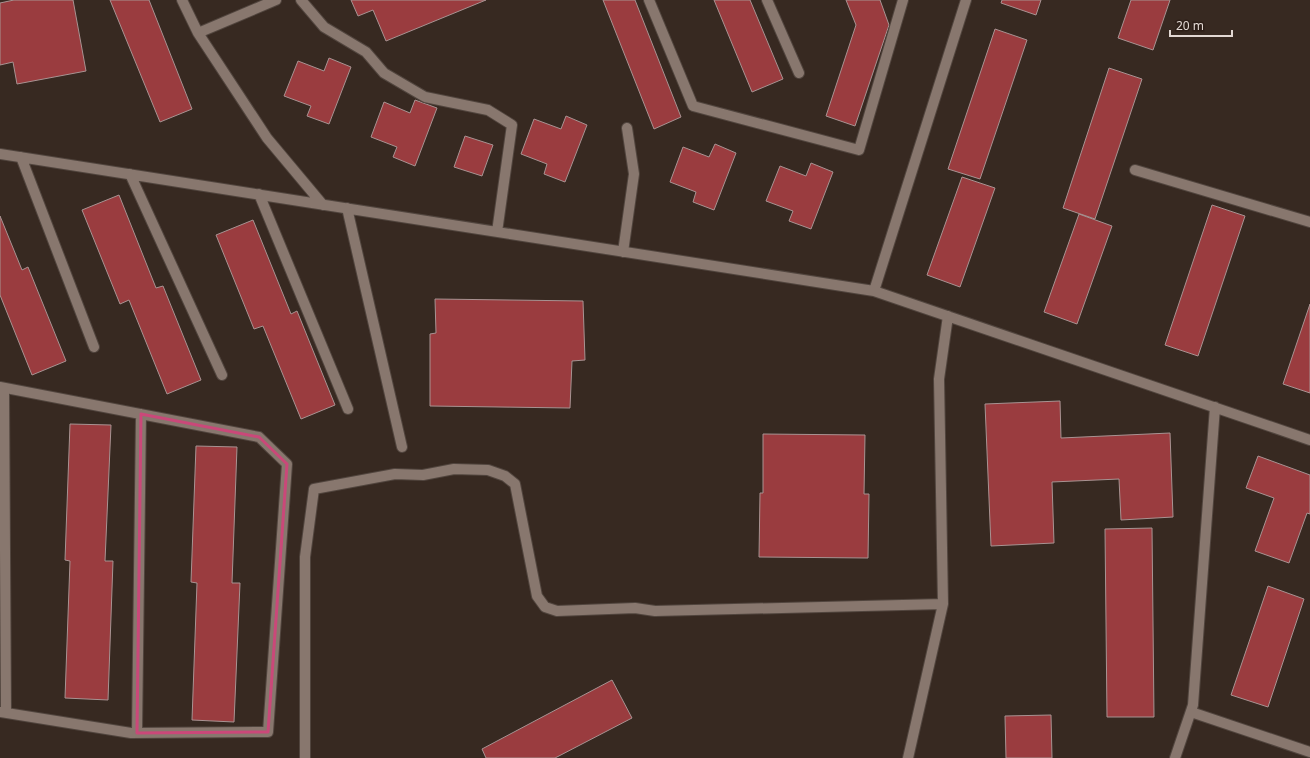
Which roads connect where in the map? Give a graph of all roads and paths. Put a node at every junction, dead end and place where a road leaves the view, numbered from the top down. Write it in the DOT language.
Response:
graph roads {
  1 [pos="182,0"];
  2 [pos="276,0"];
  3 [pos="301,0"];
  4 [pos="649,0"];
  5 [pos="767,0"];
  6 [pos="902,0"];
  7 [pos="966,0"];
  8 [pos="198,33"];
  9 [pos="799,73"];
  10 [pos="627,128"];
  11 [pos="0,154"];
  12 [pos="21,157"];
  13 [pos="1135,170"];
  14 [pos="130,174"];
  15 [pos="259,194"];
  16 [pos="323,205"];
  17 [pos="347,208"];
  18 [pos="1310,222"];
  19 [pos="497,232"];
  20 [pos="623,252"];
  21 [pos="874,291"];
  22 [pos="948,316"];
  23 [pos="94,347"];
  24 [pos="222,375"];
  25 [pos="2,387"];
  26 [pos="1215,407"];
  27 [pos="348,410"];
  28 [pos="141,414"];
  29 [pos="1310,440"];
  30 [pos="402,447"];
  31 [pos="943,604"];
  32 [pos="1191,712"];
  33 [pos="3,713"];
  34 [pos="137,733"];
  35 [pos="1310,752"];
  36 [pos="305,758"];
  37 [pos="908,758"];
  38 [pos="1175,758"];
  1 -- 8 [label="street"];
  2 -- 8 [label="street"];
  3 -- 19 [label="street"];
  4 -- 6 [label="street"];
  5 -- 9 [label="street"];
  7 -- 21 [label="street"];
  8 -- 16 [label="street"];
  10 -- 20 [label="street"];
  11 -- 12 [label="street"];
  12 -- 14 [label="street"];
  12 -- 23 [label="street"];
  13 -- 18 [label="street"];
  14 -- 15 [label="street"];
  14 -- 24 [label="street"];
  15 -- 16 [label="street"];
  15 -- 27 [label="street"];
  16 -- 17 [label="street"];
  17 -- 19 [label="street"];
  17 -- 30 [label="street"];
  19 -- 20 [label="street"];
  20 -- 21 [label="street"];
  21 -- 22 [label="street"];
  22 -- 26 [label="street"];
  22 -- 31 [label="street"];
  25 -- 28 [label="street"];
  25 -- 33 [label="street"];
  26 -- 29 [label="street"];
  26 -- 32 [label="street"];
  28 -- 34 [label="street"];
  28 -- 34 [label="street"];
  31 -- 36 [label="street"];
  31 -- 37 [label="street"];
  32 -- 35 [label="street"];
  32 -- 38 [label="street"];
  33 -- 34 [label="street"];
}
